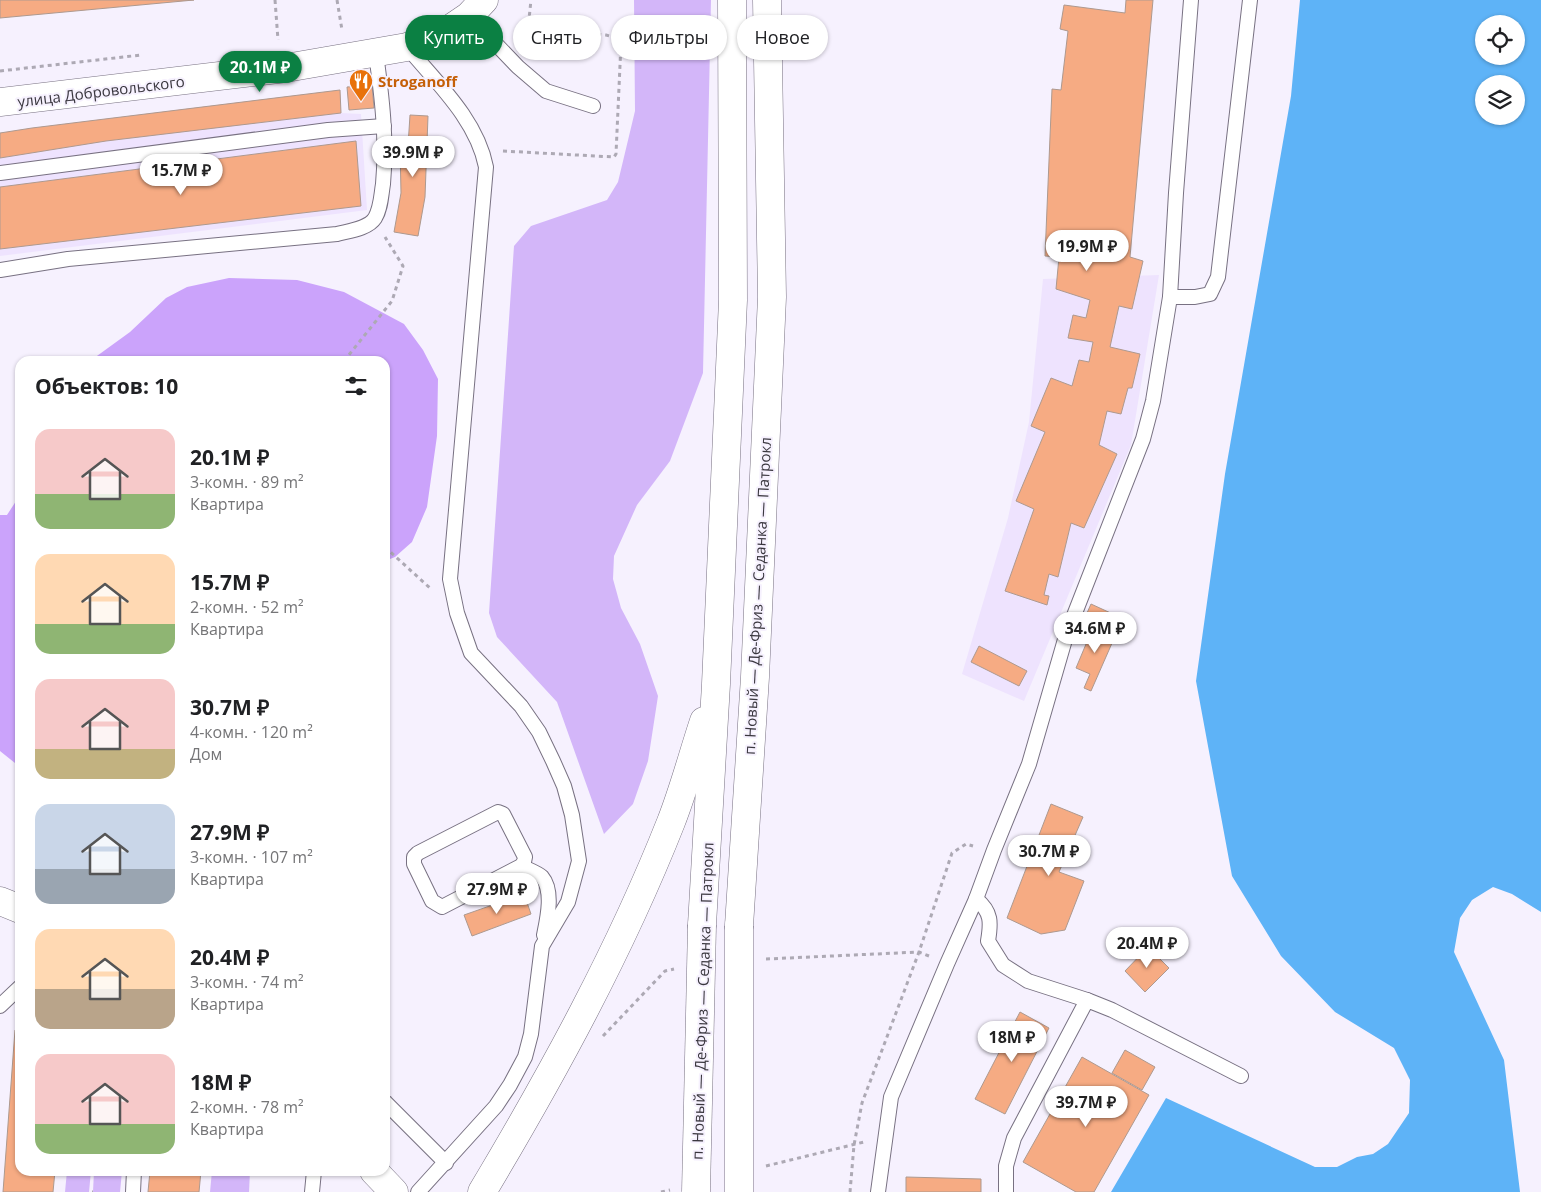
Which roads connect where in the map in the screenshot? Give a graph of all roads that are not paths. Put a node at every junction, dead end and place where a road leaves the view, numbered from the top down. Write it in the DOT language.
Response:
graph roads {
  1 [pos="732,0"];
  2 [pos="767,0"];
  3 [pos="1191,0"];
  4 [pos="1250,0"];
  5 [pos="476,8"];
  6 [pos="405,48"];
  7 [pos="376,54"];
  8 [pos="419,60"];
  9 [pos="0,102"];
  10 [pos="593,106"];
  11 [pos="384,126"];
  12 [pos="0,173"];
  13 [pos="0,270"];
  14 [pos="1170,297"];
  15 [pos="716,684"];
  16 [pos="521,866"];
  17 [pos="976,899"];
  18 [pos="0,901"];
  19 [pos="15,907"];
  20 [pos="542,946"];
  21 [pos="15,992"];
  22 [pos="1087,1000"];
  23 [pos="0,1006"];
  24 [pos="1241,1076"];
  25 [pos="390,1107"];
  26 [pos="446,1163"];
  27 [pos="134,1176"];
  28 [pos="314,1176"];
  29 [pos="379,1176"];
  30 [pos="683,1191"];
  31 [pos="133,1192"];
  32 [pos="312,1192"];
  33 [pos="394,1192"];
  34 [pos="418,1192"];
  35 [pos="482,1192"];
  36 [pos="739,1192"];
  37 [pos="878,1192"];
  38 [pos="1006,1192"];
  1 -- 15 [label="main road, п. Новый — Де-Фриз — Седанка — Патрокл"];
  2 -- 36 [label="main road, п. Новый — Де-Фриз — Седанка — Патрокл, bridge"];
  3 -- 14 [label="lane"];
  4 -- 14 [label="lane"];
  5 -- 10 [label="lane"];
  6 -- 7 [label="main road, улица Добровольского"];
  7 -- 9 [label="main road, улица Добровольского"];
  7 -- 11 [label="lane"];
  8 -- 20 [label="lane"];
  11 -- 12 [label="lane"];
  11 -- 13 [label="lane"];
  14 -- 17 [label="lane"];
  15 -- 30 [label="main road, п. Новый — Де-Фриз — Седанка — Патрокл, bridge"];
  15 -- 35 [label="main road"];
  16 -- 16 [label="lane"];
  16 -- 20 [label="lane"];
  17 -- 22 [label="lane"];
  17 -- 37 [label="lane"];
  18 -- 19 [label="main road"];
  20 -- 26 [label="lane"];
  21 -- 23 [label="lane"];
  22 -- 24 [label="lane"];
  22 -- 38 [label="lane"];
  25 -- 26 [label="lane"];
  26 -- 34 [label="lane"];
  27 -- 31 [label="lane"];
  28 -- 32 [label="lane"];
  29 -- 33 [label="main road"];
}
